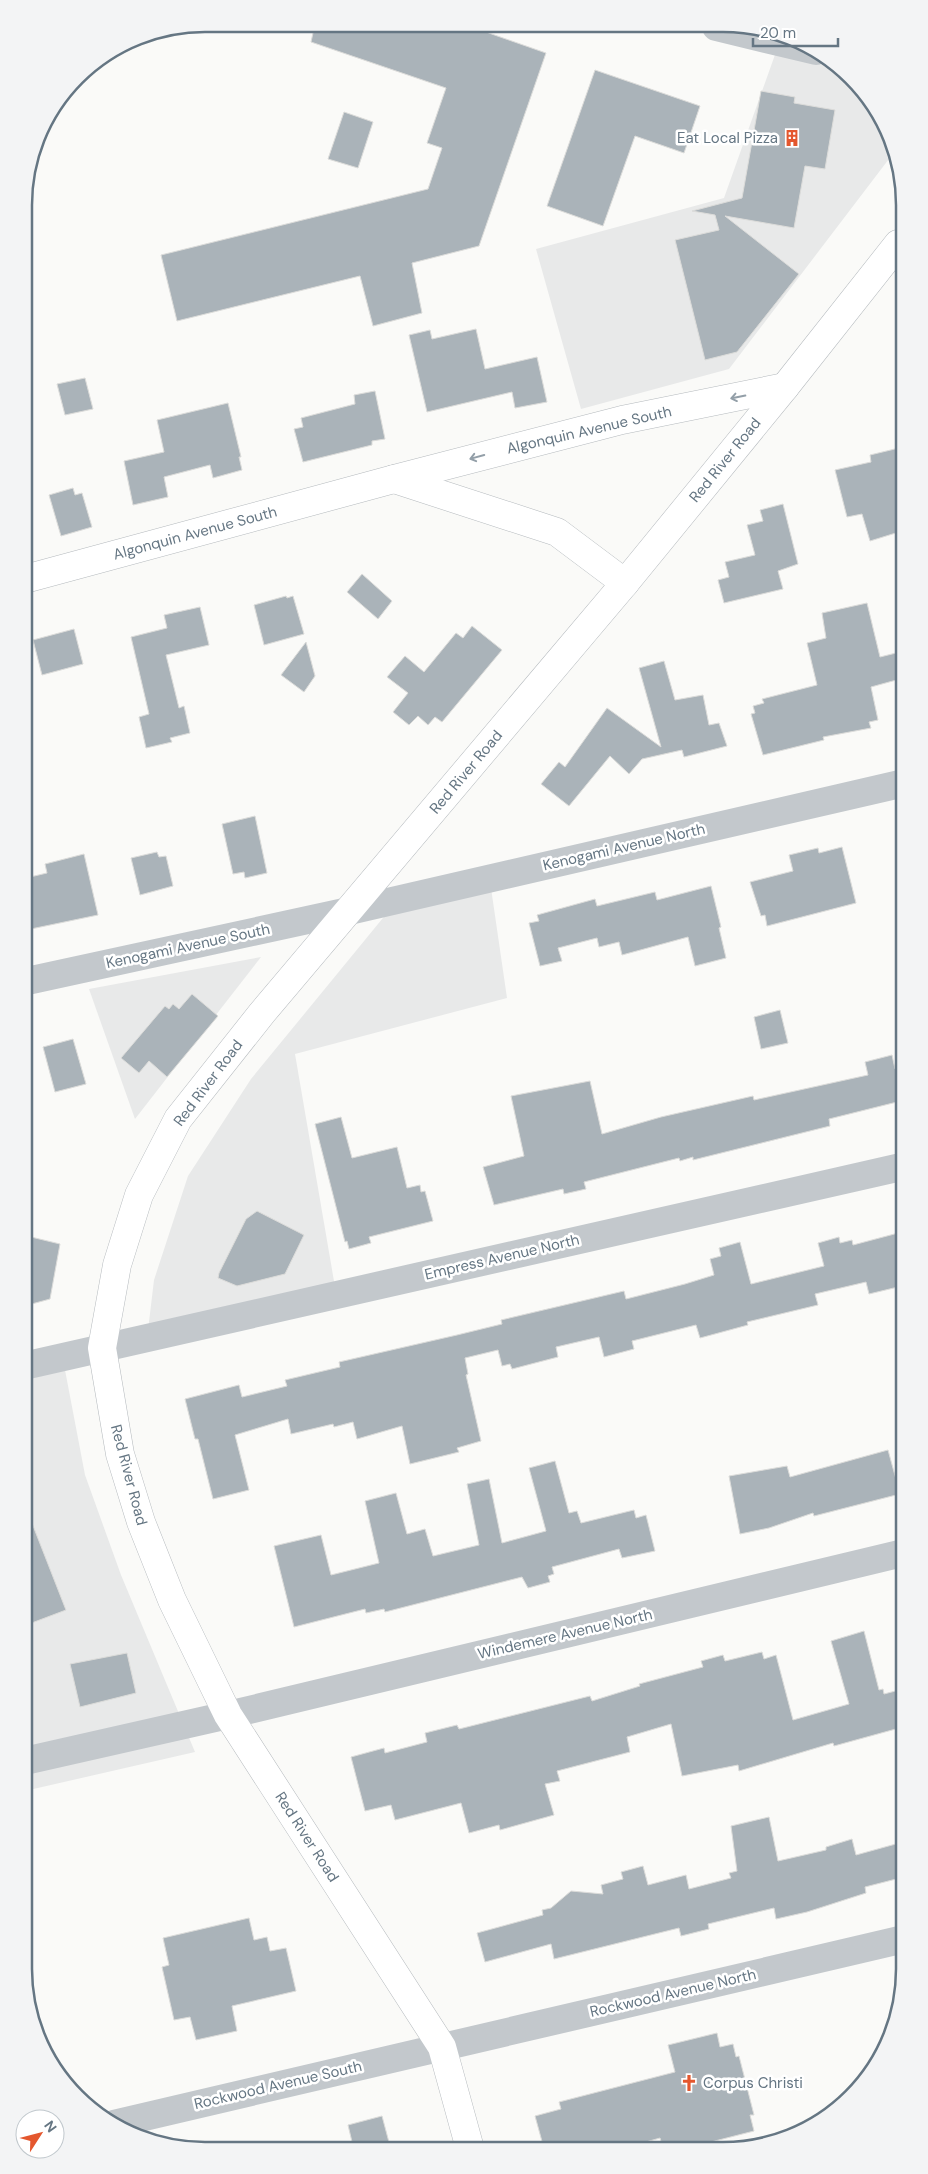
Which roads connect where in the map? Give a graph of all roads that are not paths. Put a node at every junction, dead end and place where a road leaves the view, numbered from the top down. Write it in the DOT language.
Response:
graph roads {
  1 [pos="746,34"];
  2 [pos="775,41"];
  3 [pos="896,247"];
  4 [pos="785,387"];
  5 [pos="394,479"];
  6 [pos="33,577"];
  7 [pos="625,583"];
  8 [pos="896,785"];
  9 [pos="349,911"];
  10 [pos="33,980"];
  11 [pos="895,1168"];
  12 [pos="102,1348"];
  13 [pos="32,1364"];
  14 [pos="895,1556"];
  15 [pos="228,1715"];
  16 [pos="32,1759"];
  17 [pos="895,1941"];
  18 [pos="442,2047"];
  19 [pos="125,2121"];
  20 [pos="468,2142"];
  1 -- 2 [label="street"];
  3 -- 4 [label="main road, Red River Road"];
  4 -- 5 [label="main road, Algonquin Avenue South, one-way"];
  4 -- 7 [label="main road, Red River Road"];
  5 -- 6 [label="main road, Algonquin Avenue South"];
  5 -- 7 [label="main road"];
  7 -- 9 [label="main road, Red River Road"];
  8 -- 9 [label="street, Kenogami Avenue North"];
  9 -- 10 [label="street, Kenogami Avenue South"];
  9 -- 12 [label="main road, Red River Road"];
  11 -- 12 [label="street, Empress Avenue North"];
  12 -- 13 [label="street, Empress Avenue North"];
  12 -- 15 [label="main road, Red River Road"];
  14 -- 15 [label="street, Windemere Avenue North"];
  15 -- 16 [label="street, Windemere Avenue North"];
  15 -- 18 [label="main road, Red River Road"];
  17 -- 18 [label="street, Rockwood Avenue North"];
  18 -- 19 [label="street, Rockwood Avenue South"];
  18 -- 20 [label="main road, Red River Road"];
}
